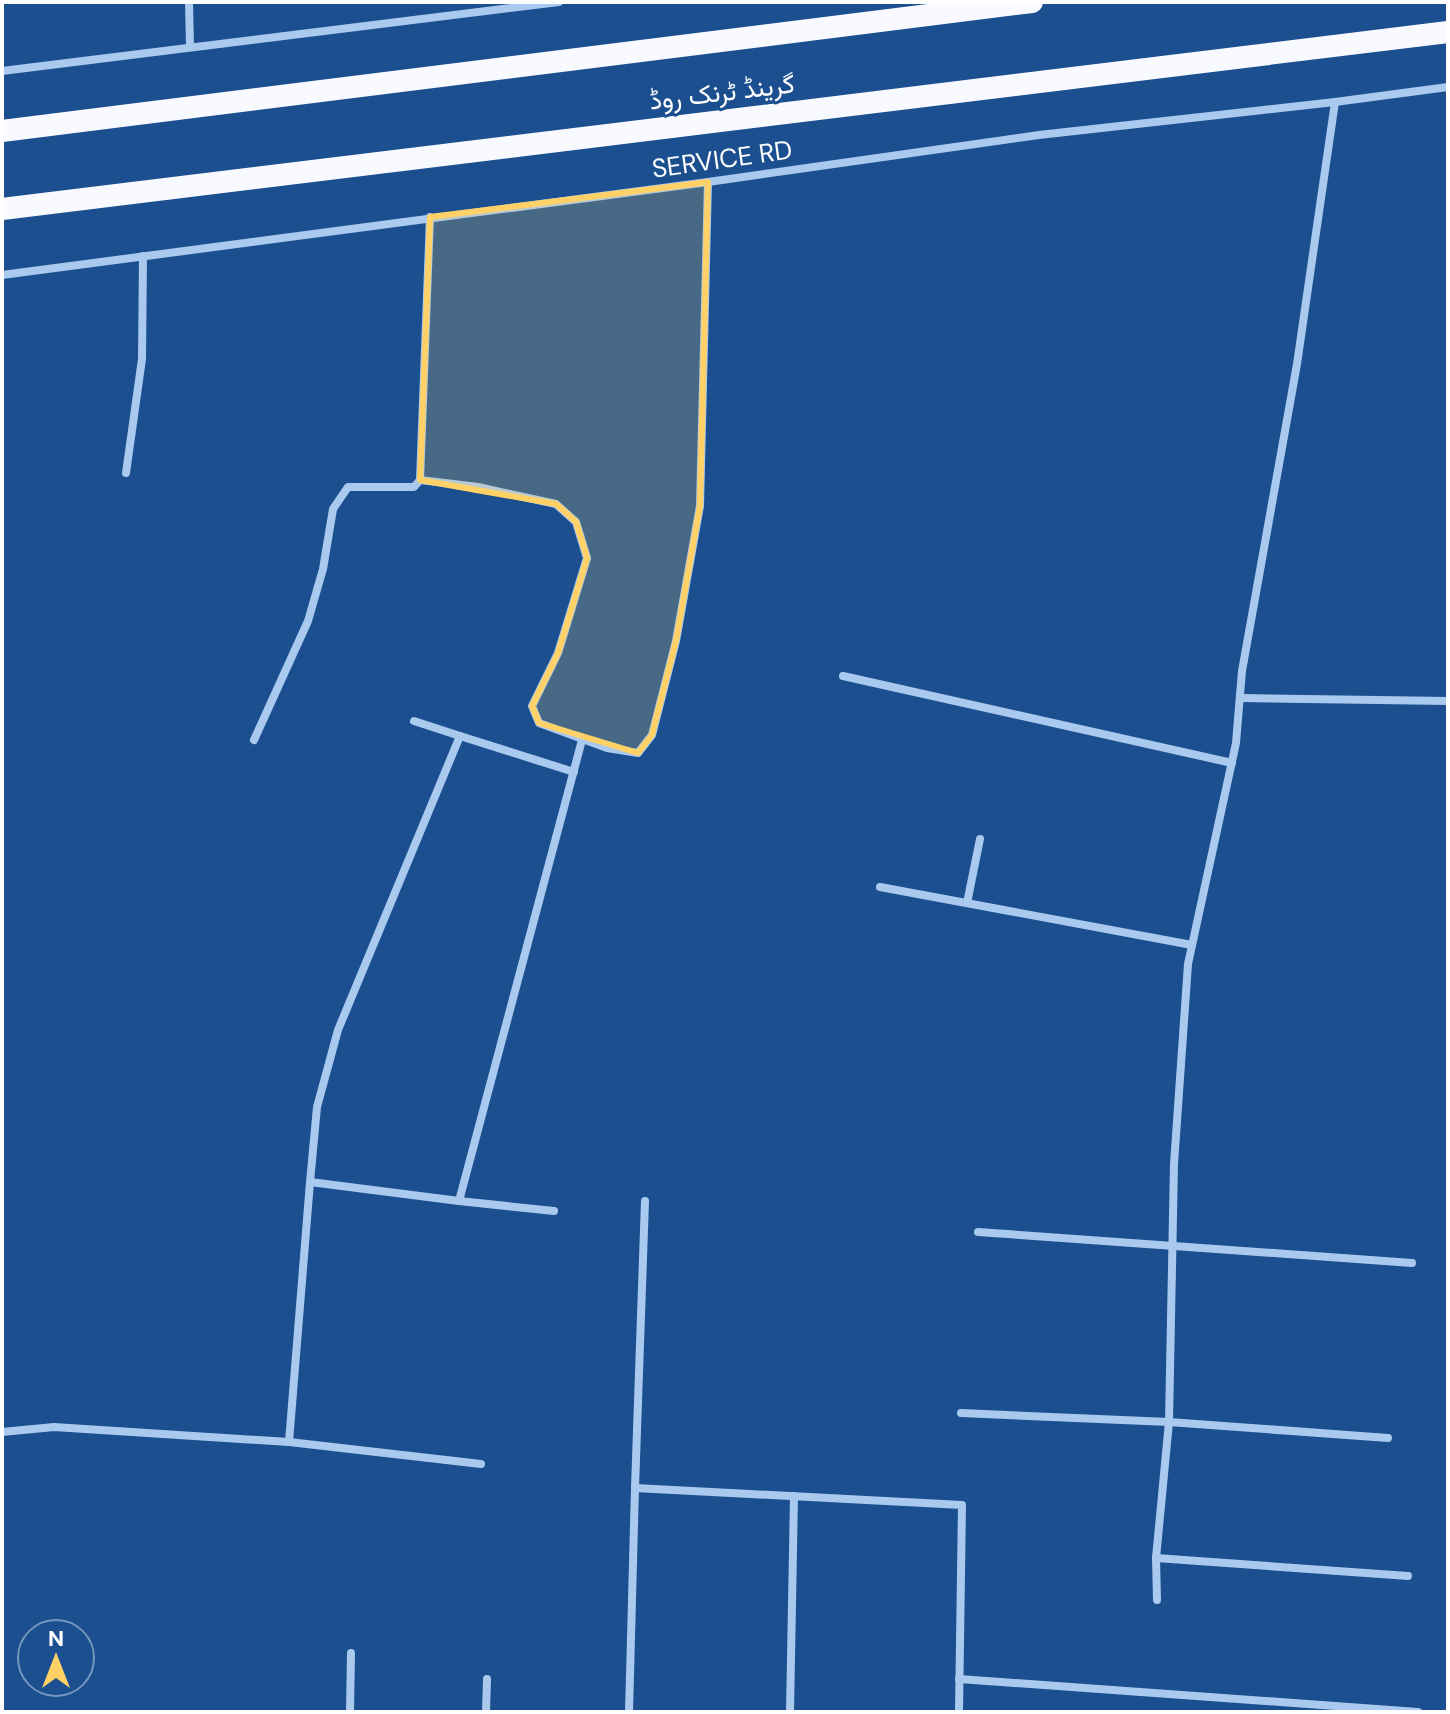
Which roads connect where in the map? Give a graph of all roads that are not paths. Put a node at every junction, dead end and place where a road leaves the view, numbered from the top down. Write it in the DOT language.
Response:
graph roads {
  1 [pos="189,2"];
  2 [pos="559,2"];
  3 [pos="1032,2"];
  4 [pos="1448,32"];
  5 [pos="190,47"];
  6 [pos="2,71"];
  7 [pos="1448,87"];
  8 [pos="1335,102"];
  9 [pos="2,131"];
  10 [pos="708,182"];
  11 [pos="2,209"];
  12 [pos="430,217"];
  13 [pos="143,256"];
  14 [pos="2,275"];
  15 [pos="126,473"];
  16 [pos="420,480"];
  17 [pos="843,676"];
  18 [pos="1241,698"];
  19 [pos="1448,701"];
  20 [pos="414,721"];
  21 [pos="460,736"];
  22 [pos="254,740"];
  23 [pos="582,740"];
  24 [pos="1232,763"];
  25 [pos="574,772"];
  26 [pos="980,839"];
  27 [pos="880,887"];
  28 [pos="967,903"];
  29 [pos="1192,945"];
  30 [pos="310,1182"];
  31 [pos="459,1201"];
  32 [pos="645,1201"];
  33 [pos="554,1211"];
  34 [pos="978,1232"];
  35 [pos="1173,1247"];
  36 [pos="1412,1263"];
  37 [pos="961,1413"];
  38 [pos="1169,1422"];
  39 [pos="2,1432"];
  40 [pos="1388,1438"];
  41 [pos="289,1442"];
  42 [pos="481,1464"];
  43 [pos="635,1488"];
  44 [pos="794,1496"];
  45 [pos="1156,1558"];
  46 [pos="1408,1576"];
  47 [pos="1157,1600"];
  48 [pos="351,1653"];
  49 [pos="487,1679"];
  50 [pos="959,1679"];
  51 [pos="350,1712"];
  52 [pos="486,1712"];
  53 [pos="629,1712"];
  54 [pos="790,1712"];
  55 [pos="959,1712"];
  56 [pos="1418,1712"];
  1 -- 5 [label="street"];
  2 -- 5 [label="street"];
  3 -- 9 [label="highway, گرینڈ ٹرنک روڈ"];
  4 -- 11 [label="highway, گرینڈ ٹرنک روڈ"];
  5 -- 6 [label="street"];
  7 -- 8 [label="street, SERVICE RD"];
  8 -- 10 [label="street, SERVICE RD"];
  8 -- 18 [label="street"];
  10 -- 12 [label="street, SERVICE RD"];
  10 -- 23 [label="street"];
  12 -- 13 [label="street, SERVICE RD"];
  12 -- 16 [label="street"];
  13 -- 14 [label="street, SERVICE RD"];
  13 -- 15 [label="street"];
  16 -- 22 [label="street"];
  16 -- 23 [label="street"];
  17 -- 24 [label="street"];
  18 -- 19 [label="street"];
  18 -- 24 [label="street"];
  20 -- 21 [label="street"];
  21 -- 25 [label="street"];
  21 -- 30 [label="street"];
  23 -- 25 [label="street"];
  24 -- 29 [label="street"];
  25 -- 31 [label="street"];
  26 -- 28 [label="street"];
  27 -- 28 [label="street"];
  28 -- 29 [label="street"];
  29 -- 35 [label="street"];
  30 -- 31 [label="street"];
  30 -- 41 [label="street"];
  31 -- 33 [label="street"];
  32 -- 43 [label="street"];
  34 -- 35 [label="street"];
  35 -- 36 [label="street"];
  35 -- 38 [label="street"];
  37 -- 38 [label="street"];
  38 -- 40 [label="street"];
  38 -- 45 [label="street"];
  39 -- 41 [label="street"];
  41 -- 42 [label="street"];
  43 -- 44 [label="street"];
  43 -- 53 [label="street"];
  44 -- 50 [label="street"];
  44 -- 54 [label="street"];
  45 -- 46 [label="street"];
  45 -- 47 [label="street"];
  48 -- 51 [label="street"];
  49 -- 52 [label="street"];
  50 -- 55 [label="street"];
  50 -- 56 [label="street"];
}
